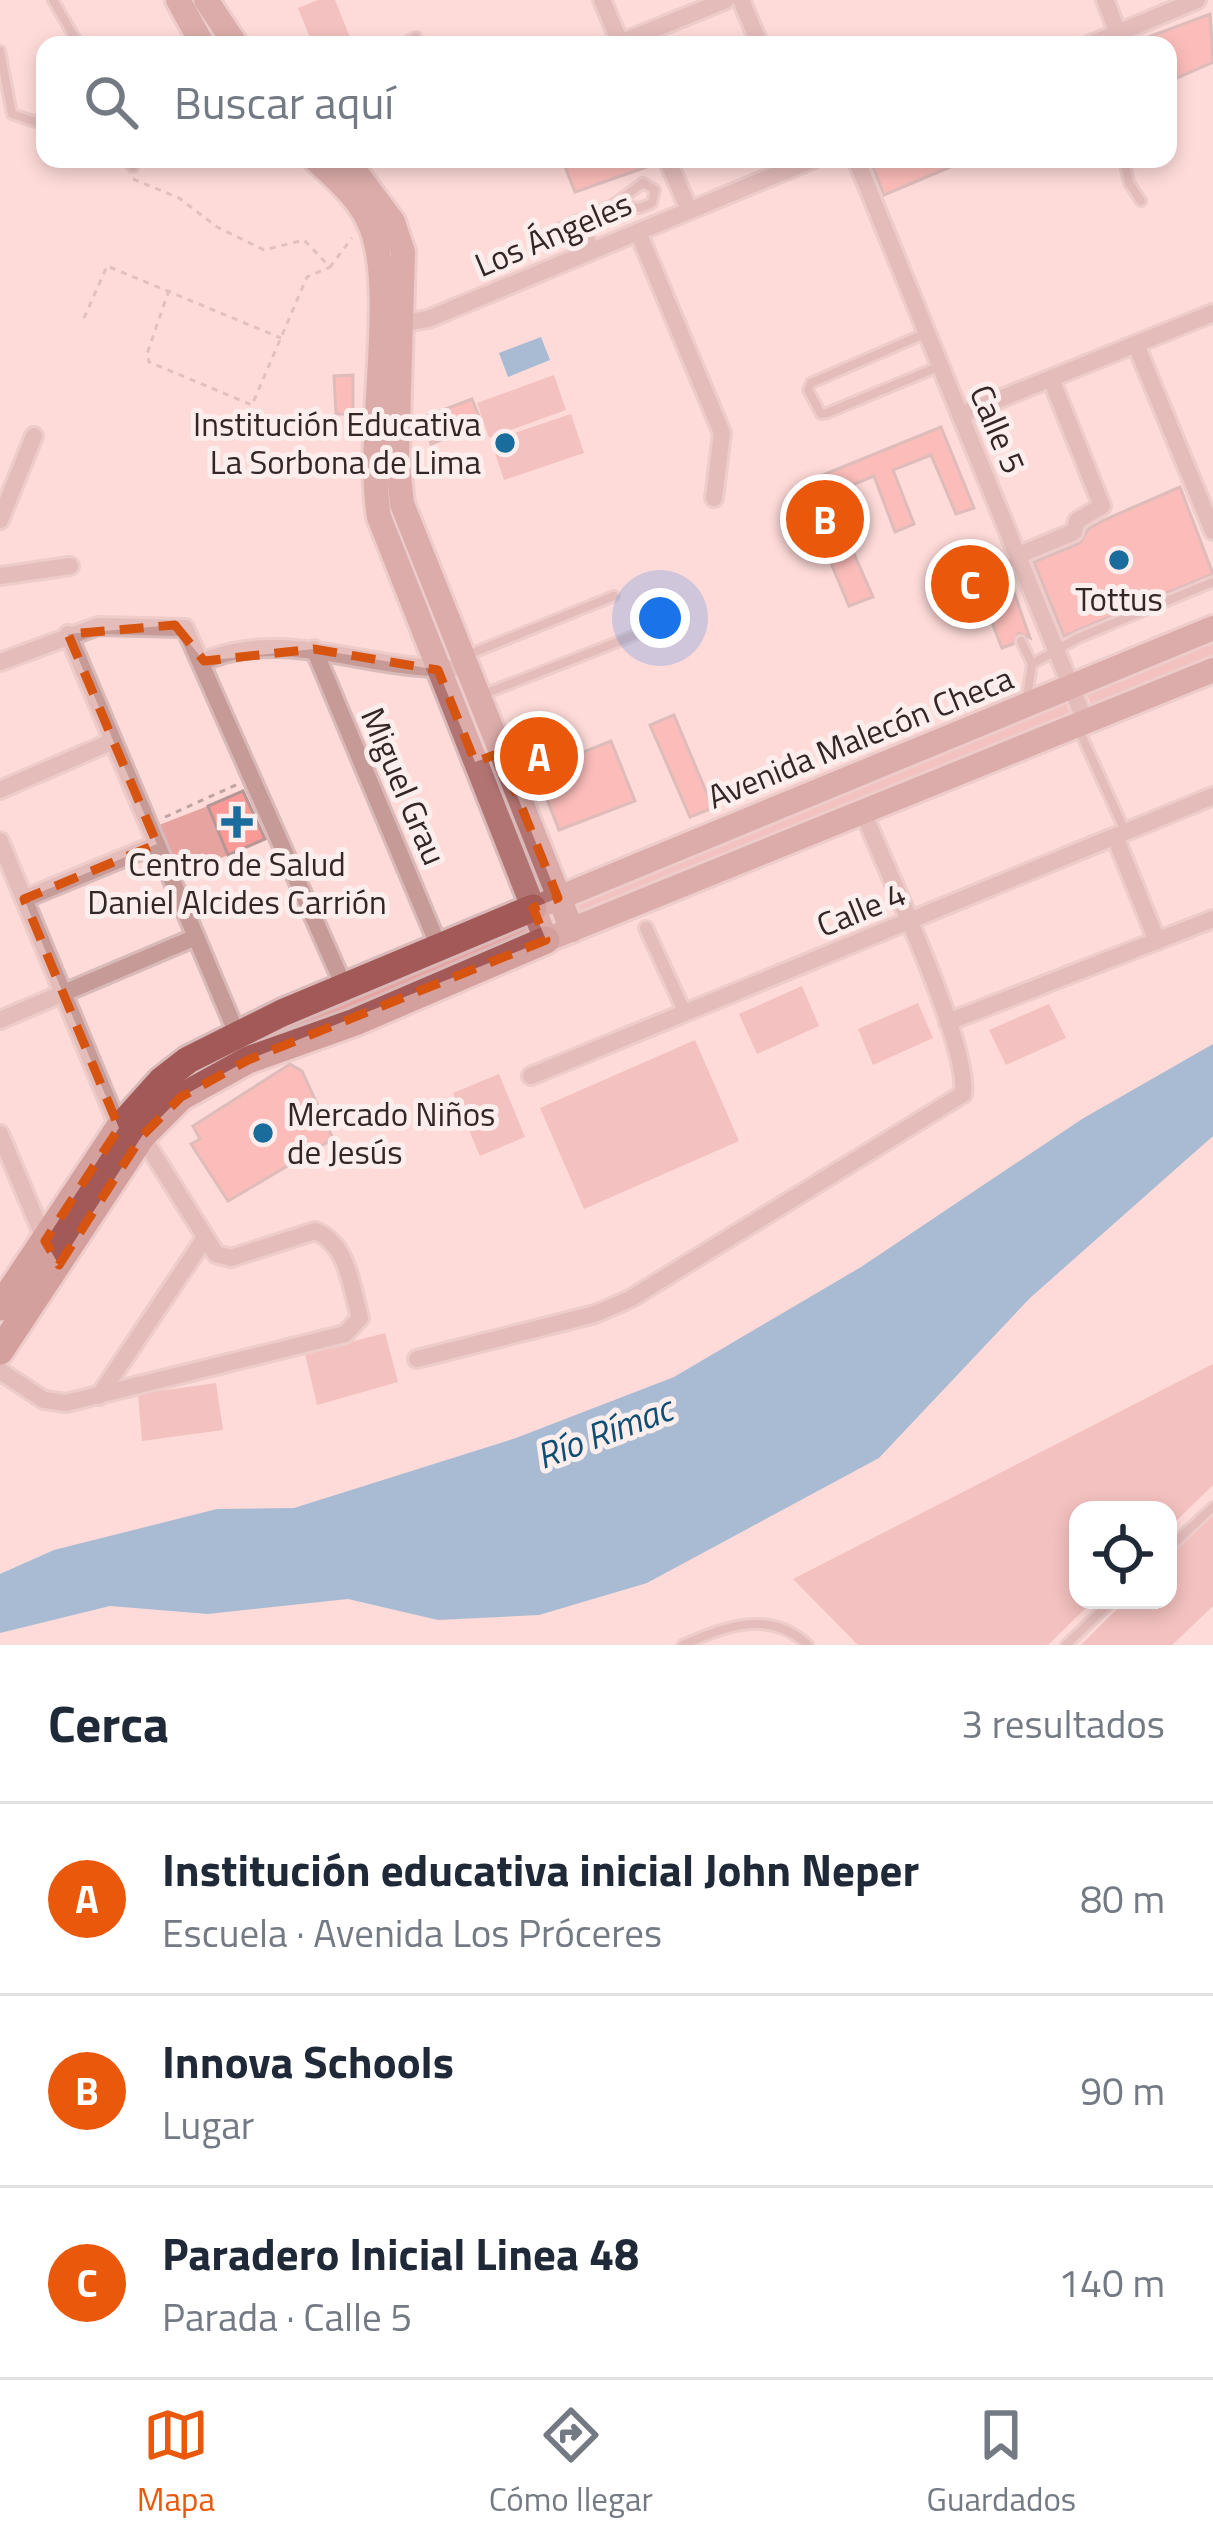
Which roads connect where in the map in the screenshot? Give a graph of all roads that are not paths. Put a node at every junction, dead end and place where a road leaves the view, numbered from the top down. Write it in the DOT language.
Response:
graph roads {
  1 [pos="53,0"];
  2 [pos="178,0"];
  3 [pos="206,0"];
  4 [pos="602,0"];
  5 [pos="726,0"];
  6 [pos="741,0"];
  7 [pos="1105,0"];
  8 [pos="1197,0"];
  9 [pos="74,36"];
  10 [pos="198,36"];
  11 [pos="230,36"];
  12 [pos="617,36"];
  13 [pos="639,36"];
  14 [pos="756,36"];
  15 [pos="1115,36"];
  16 [pos="1120,36"];
  17 [pos="0,51"];
  18 [pos="36,122"];
  19 [pos="323,168"];
  20 [pos="354,168"];
  21 [pos="672,168"];
  22 [pos="790,168"];
  23 [pos="860,168"];
  24 [pos="1126,168"];
  25 [pos="1141,201"];
  26 [pos="614,205"];
  27 [pos="688,210"];
  28 [pos="582,218"];
  29 [pos="638,232"];
  30 [pos="540,237"];
  31 [pos="595,250"];
  32 [pos="1213,314"];
  33 [pos="405,323"];
  34 [pos="378,327"];
  35 [pos="925,334"];
  36 [pos="1136,345"];
  37 [pos="939,367"];
  38 [pos="1051,379"];
  39 [pos="960,415"];
  40 [pos="34,436"];
  41 [pos="714,498"];
  42 [pos="0,520"];
  43 [pos="1213,531"];
  44 [pos="1019,555"];
  45 [pos="70,566"];
  46 [pos="0,576"];
  47 [pos="1213,582"];
  48 [pos="999,592"];
  49 [pos="614,596"];
  50 [pos="1213,628"];
  51 [pos="68,634"];
  52 [pos="638,634"];
  53 [pos="1022,641"];
  54 [pos="314,649"];
  55 [pos="1056,651"];
  56 [pos="204,661"];
  57 [pos="0,662"];
  58 [pos="463,662"];
  59 [pos="1032,664"];
  60 [pos="438,670"];
  61 [pos="1213,670"];
  62 [pos="1071,686"];
  63 [pos="477,697"];
  64 [pos="1025,705"];
  65 [pos="1081,723"];
  66 [pos="113,741"];
  67 [pos="500,753"];
  68 [pos="475,762"];
  69 [pos="0,790"];
  70 [pos="1213,796"];
  71 [pos="864,814"];
  72 [pos="1120,835"];
  73 [pos="0,841"];
  74 [pos="157,844"];
  75 [pos="24,898"];
  76 [pos="545,903"];
  77 [pos="1213,919"];
  78 [pos="907,922"];
  79 [pos="646,928"];
  80 [pos="559,935"];
  81 [pos="196,938"];
  82 [pos="1157,941"];
  83 [pos="439,946"];
  84 [pos="344,986"];
  85 [pos="63,993"];
  86 [pos="685,1013"];
  87 [pos="0,1020"];
  88 [pos="948,1022"];
  89 [pos="237,1034"];
  90 [pos="531,1076"];
  91 [pos="130,1132"];
  92 [pos="0,1134"];
  93 [pos="206,1238"];
  94 [pos="52,1253"];
  95 [pos="0,1307"];
  96 [pos="0,1352"];
  97 [pos="417,1358"];
  98 [pos="0,1371"];
  99 [pos="99,1396"];
  100 [pos="1213,1507"];
  101 [pos="1177,1541"];
  102 [pos="1104,1609"];
  103 [pos="683,1645"];
  104 [pos="808,1645"];
  105 [pos="1066,1645"];
  1 -- 9 [label="lane"];
  2 -- 10 [label="main road"];
  3 -- 11 [label="main road"];
  4 -- 12 [label="street"];
  5 -- 13 [label="street"];
  6 -- 14 [label="street"];
  7 -- 15 [label="street"];
  8 -- 16 [label="street"];
  17 -- 18 [label="lane"];
  19 -- 34 [label="main road"];
  20 -- 33 [label="main road"];
  21 -- 27 [label="street"];
  22 -- 27 [label="street, Los Ángeles"];
  23 -- 35 [label="street, Calle 5"];
  24 -- 25 [label="lane"];
  26 -- 26 [label="lane"];
  26 -- 28 [label="lane"];
  27 -- 29 [label="street, Los Ángeles"];
  28 -- 30 [label="lane"];
  28 -- 31 [label="lane"];
  29 -- 31 [label="street, Los Ángeles"];
  29 -- 41 [label="street"];
  31 -- 33 [label="street, Los Ángeles"];
  32 -- 36 [label="street"];
  33 -- 34 [label="street, Los Ángeles"];
  33 -- 58 [label="main road"];
  34 -- 60 [label="main road"];
  35 -- 37 [label="street, Calle 5"];
  35 -- 37 [label="lane"];
  36 -- 38 [label="street"];
  36 -- 43 [label="street"];
  37 -- 39 [label="street, Calle 5"];
  38 -- 39 [label="street"];
  38 -- 44 [label="street"];
  39 -- 44 [label="street, Calle 5"];
  40 -- 42 [label="street"];
  44 -- 48 [label="lane"];
  44 -- 55 [label="street, Calle 5"];
  45 -- 46 [label="street"];
  47 -- 55 [label="lane"];
  49 -- 58 [label="lane"];
  50 -- 62 [label="main road, Avenida Malecón Checa"];
  51 -- 56 [label="street"];
  51 -- 57 [label="street"];
  51 -- 66 [label="street"];
  52 -- 63 [label="lane"];
  53 -- 59 [label="lane"];
  54 -- 56 [label="street"];
  54 -- 60 [label="street"];
  54 -- 83 [label="street, Miguel Grau"];
  55 -- 59 [label="lane"];
  55 -- 62 [label="street, Calle 5"];
  56 -- 84 [label="street"];
  58 -- 60 [label="street"];
  58 -- 63 [label="main road"];
  59 -- 64 [label="lane"];
  60 -- 68 [label="main road"];
  61 -- 65 [label="main road"];
  62 -- 64 [label="main road, Avenida Malecón Checa"];
  62 -- 65 [label="street, Calle 5"];
  63 -- 67 [label="main road"];
  64 -- 76 [label="main road, Avenida Malecón Checa"];
  65 -- 71 [label="main road"];
  65 -- 72 [label="lane"];
  66 -- 69 [label="street"];
  66 -- 74 [label="street"];
  67 -- 68 [label="main road"];
  67 -- 76 [label="main road"];
  68 -- 76 [label="main road"];
  70 -- 72 [label="street, Calle 4"];
  71 -- 78 [label="street"];
  71 -- 80 [label="main road"];
  72 -- 78 [label="street, Calle 4"];
  72 -- 82 [label="street"];
  73 -- 75 [label="street"];
  74 -- 75 [label="street"];
  74 -- 81 [label="street"];
  75 -- 85 [label="street"];
  76 -- 80 [label="main road"];
  76 -- 83 [label="main road"];
  77 -- 82 [label="street"];
  78 -- 86 [label="street, Calle 4"];
  78 -- 88 [label="street"];
  79 -- 86 [label="street"];
  80 -- 91 [label="main road"];
  81 -- 85 [label="street"];
  81 -- 89 [label="street"];
  82 -- 88 [label="street"];
  83 -- 84 [label="main road"];
  84 -- 89 [label="main road"];
  85 -- 87 [label="street"];
  85 -- 91 [label="street"];
  86 -- 90 [label="street, Calle 4"];
  88 -- 97 [label="street"];
  89 -- 91 [label="main road"];
  91 -- 93 [label="street"];
  91 -- 94 [label="main road"];
  92 -- 94 [label="street"];
  93 -- 99 [label="street"];
  93 -- 99 [label="street"];
  94 -- 95 [label="main road"];
  94 -- 96 [label="main road"];
  98 -- 99 [label="street"];
  100 -- 101 [label="lane"];
  102 -- 105 [label="lane"];
  103 -- 104 [label="lane"];
}
